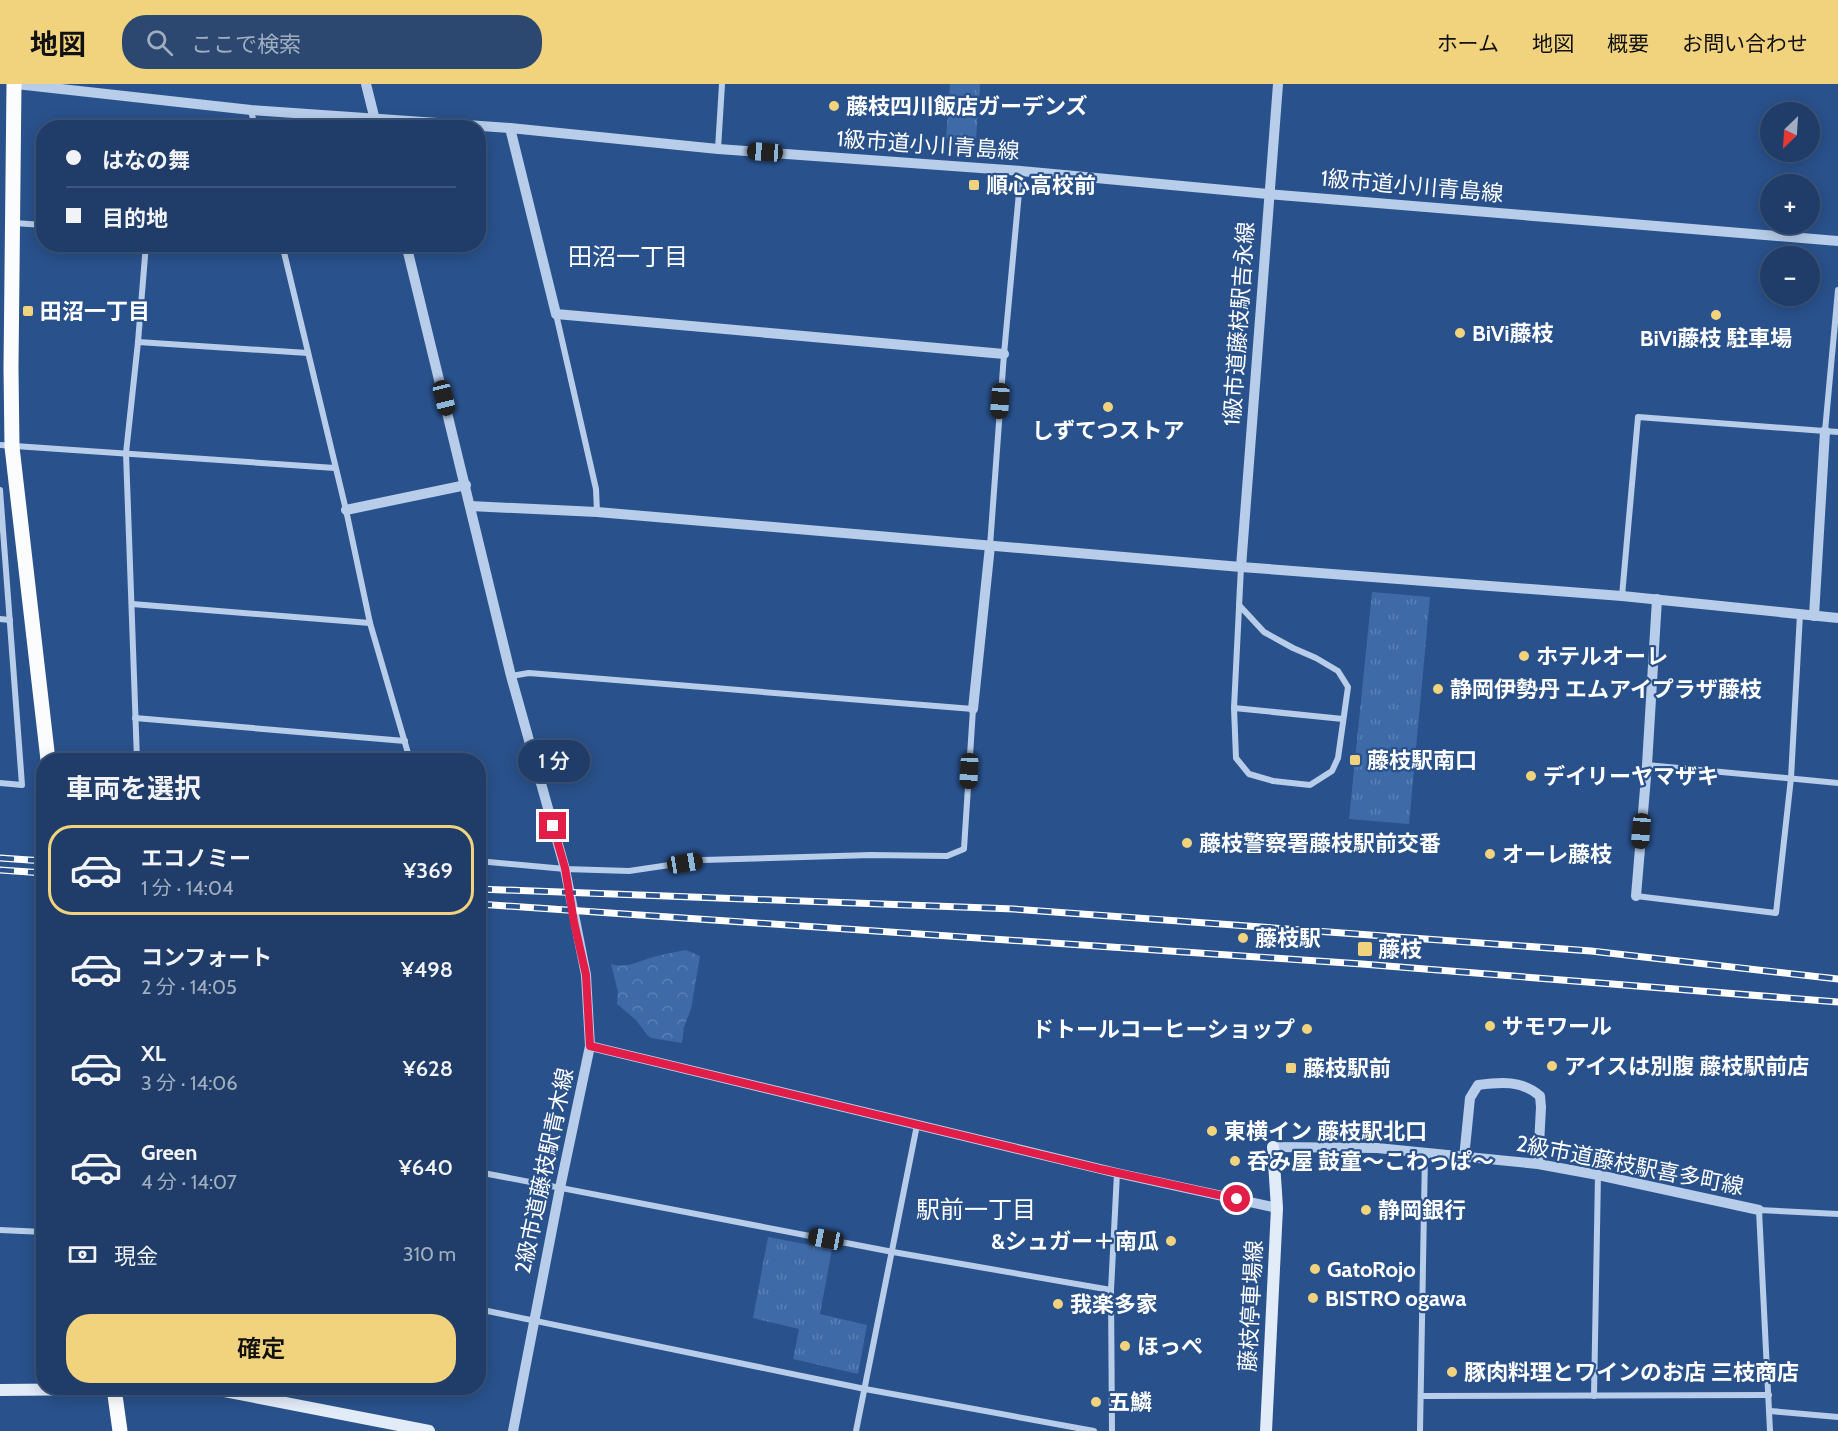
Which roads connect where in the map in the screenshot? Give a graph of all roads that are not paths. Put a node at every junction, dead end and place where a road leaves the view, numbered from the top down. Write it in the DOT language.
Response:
graph roads {
  1 [pos="15,84"];
  2 [pos="366,84"];
  3 [pos="722,84"];
  4 [pos="1278,84"];
  5 [pos="251,110"];
  6 [pos="253,120"];
  7 [pos="354,120"];
  8 [pos="375,120"];
  9 [pos="486,127"];
  10 [pos="510,128"];
  11 [pos="718,149"];
  12 [pos="1020,171"];
  13 [pos="1268,194"];
  14 [pos="12,223"];
  15 [pos="36,224"];
  16 [pos="1838,241"];
  17 [pos="145,252"];
  18 [pos="284,252"];
  19 [pos="408,252"];
  20 [pos="6,269"];
  21 [pos="1838,290"];
  22 [pos="556,314"];
  23 [pos="138,342"];
  24 [pos="308,353"];
  25 [pos="1004,354"];
  26 [pos="1825,431"];
  27 [pos="1838,432"];
  28 [pos="6,446"];
  29 [pos="126,453"];
  30 [pos="335,468"];
  31 [pos="466,485"];
  32 [pos="0,490"];
  33 [pos="470,506"];
  34 [pos="346,510"];
  35 [pos="597,512"];
  36 [pos="990,546"];
  37 [pos="1241,567"];
  38 [pos="1622,596"];
  39 [pos="1657,599"];
  40 [pos="132,604"];
  41 [pos="1800,613"];
  42 [pos="1814,616"];
  43 [pos="1838,618"];
  44 [pos="0,619"];
  45 [pos="10,620"];
  46 [pos="370,623"];
  47 [pos="511,676"];
  48 [pos="1234,708"];
  49 [pos="973,709"];
  50 [pos="135,718"];
  51 [pos="1343,719"];
  52 [pos="405,741"];
  53 [pos="47,753"];
  54 [pos="137,753"];
  55 [pos="408,753"];
  56 [pos="1647,765"];
  57 [pos="1791,778"];
  58 [pos="0,783"];
  59 [pos="1838,783"];
  60 [pos="486,862"];
  61 [pos="565,868"];
  62 [pos="1636,896"];
  63 [pos="590,1046"];
  64 [pos="917,1125"];
  65 [pos="1273,1147"];
  66 [pos="1425,1154"];
  67 [pos="1464,1158"];
  68 [pos="1538,1164"];
  69 [pos="1117,1173"];
  70 [pos="486,1174"];
  71 [pos="1598,1175"];
  72 [pos="560,1188"];
  73 [pos="1277,1208"];
  74 [pos="1759,1210"];
  75 [pos="1838,1214"];
  76 [pos="0,1230"];
  77 [pos="36,1232"];
  78 [pos="893,1252"];
  79 [pos="1111,1290"];
  80 [pos="486,1310"];
  81 [pos="534,1319"];
  82 [pos="36,1389"];
  83 [pos="865,1389"];
  84 [pos="0,1390"];
  85 [pos="115,1395"];
  86 [pos="245,1395"];
  87 [pos="1769,1395"];
  88 [pos="1422,1396"];
  89 [pos="1594,1396"];
  90 [pos="1770,1411"];
  91 [pos="1838,1417"];
  92 [pos="120,1431"];
  93 [pos="429,1431"];
  94 [pos="513,1431"];
  95 [pos="856,1431"];
  96 [pos="1094,1431"];
  97 [pos="1112,1431"];
  98 [pos="1266,1431"];
  99 [pos="1420,1431"];
  100 [pos="1770,1431"];
  1 -- 5 [label="street, 1級市道小川青島線"];
  1 -- 14 [label="main road"];
  2 -- 8 [label="street"];
  3 -- 11 [label="street"];
  4 -- 13 [label="street, 1級市道藤枝駅吉永線"];
  5 -- 6 [label="street"];
  5 -- 7 [label="street, 1級市道小川青島線"];
  9 -- 10 [label="street, 1級市道小川青島線"];
  10 -- 11 [label="street, 1級市道小川青島線"];
  10 -- 22 [label="street"];
  11 -- 12 [label="street, 1級市道小川青島線"];
  12 -- 13 [label="street, 1級市道小川青島線"];
  12 -- 25 [label="street"];
  13 -- 16 [label="street, 1級市道小川青島線"];
  13 -- 37 [label="street, 1級市道藤枝駅吉永線"];
  14 -- 15 [label="street"];
  14 -- 20 [label="main road"];
  17 -- 23 [label="street"];
  18 -- 24 [label="street"];
  19 -- 31 [label="street"];
  20 -- 28 [label="main road"];
  21 -- 26 [label="street"];
  22 -- 25 [label="street"];
  22 -- 35 [label="street"];
  23 -- 24 [label="street"];
  23 -- 29 [label="street"];
  24 -- 30 [label="street"];
  25 -- 36 [label="street"];
  26 -- 27 [label="street"];
  26 -- 38 [label="street"];
  26 -- 42 [label="street"];
  28 -- 29 [label="street"];
  28 -- 53 [label="main road"];
  29 -- 30 [label="street"];
  29 -- 40 [label="street"];
  30 -- 34 [label="street"];
  31 -- 33 [label="street"];
  31 -- 34 [label="street"];
  32 -- 45 [label="street"];
  33 -- 35 [label="street"];
  33 -- 47 [label="street"];
  34 -- 46 [label="street"];
  35 -- 36 [label="street"];
  36 -- 37 [label="street"];
  36 -- 49 [label="street"];
  37 -- 38 [label="street"];
  37 -- 48 [label="street, 1級市道藤枝駅吉永線"];
  37 -- 51 [label="street, 1級市道藤枝駅吉永線"];
  38 -- 39 [label="street"];
  39 -- 41 [label="street"];
  39 -- 56 [label="street"];
  40 -- 46 [label="street"];
  40 -- 50 [label="street"];
  41 -- 42 [label="street"];
  41 -- 57 [label="street"];
  42 -- 43 [label="street"];
  44 -- 45 [label="street"];
  45 -- 58 [label="street"];
  46 -- 52 [label="street"];
  47 -- 49 [label="street"];
  47 -- 61 [label="street"];
  48 -- 51 [label="street"];
  48 -- 51 [label="street, 1級市道藤枝駅吉永線"];
  49 -- 61 [label="street"];
  50 -- 52 [label="street"];
  50 -- 54 [label="street"];
  52 -- 55 [label="street"];
  56 -- 57 [label="street"];
  56 -- 62 [label="street"];
  57 -- 59 [label="street"];
  57 -- 62 [label="street"];
  60 -- 61 [label="street"];
  61 -- 63 [label="street"];
  63 -- 64 [label="street, 2級市道藤枝駅青木線"];
  63 -- 72 [label="street, 2級市道藤枝駅青木線"];
  64 -- 69 [label="street, 2級市道藤枝駅青木線"];
  64 -- 78 [label="street"];
  65 -- 66 [label="street, 2級市道藤枝駅喜多町線"];
  65 -- 73 [label="main road, 藤枝停車場線"];
  66 -- 67 [label="street, 2級市道藤枝駅喜多町線"];
  66 -- 88 [label="street"];
  67 -- 68 [label="street, 2級市道藤枝駅喜多町線"];
  67 -- 68 [label="street"];
  68 -- 71 [label="street, 2級市道藤枝駅喜多町線"];
  69 -- 73 [label="street, 2級市道藤枝駅青木線"];
  69 -- 79 [label="street"];
  70 -- 72 [label="street"];
  71 -- 74 [label="street, 2級市道藤枝駅喜多町線"];
  71 -- 89 [label="street"];
  72 -- 78 [label="street"];
  72 -- 81 [label="street, 2級市道藤枝駅青木線"];
  73 -- 98 [label="main road, 藤枝停車場線"];
  74 -- 75 [label="street"];
  74 -- 87 [label="street, 2級市道藤枝駅喜多町線"];
  76 -- 77 [label="street"];
  78 -- 79 [label="street"];
  78 -- 83 [label="street"];
  79 -- 97 [label="street"];
  80 -- 81 [label="street"];
  81 -- 83 [label="street"];
  81 -- 94 [label="street, 2級市道藤枝駅青木線"];
  82 -- 84 [label="main road"];
  83 -- 95 [label="street"];
  83 -- 96 [label="street"];
  85 -- 92 [label="main road"];
  86 -- 93 [label="main road"];
  87 -- 89 [label="street"];
  87 -- 90 [label="street, 2級市道藤枝駅喜多町線"];
  88 -- 89 [label="street"];
  88 -- 99 [label="street"];
  90 -- 91 [label="street"];
  90 -- 100 [label="street, 2級市道藤枝駅喜多町線"];
}
